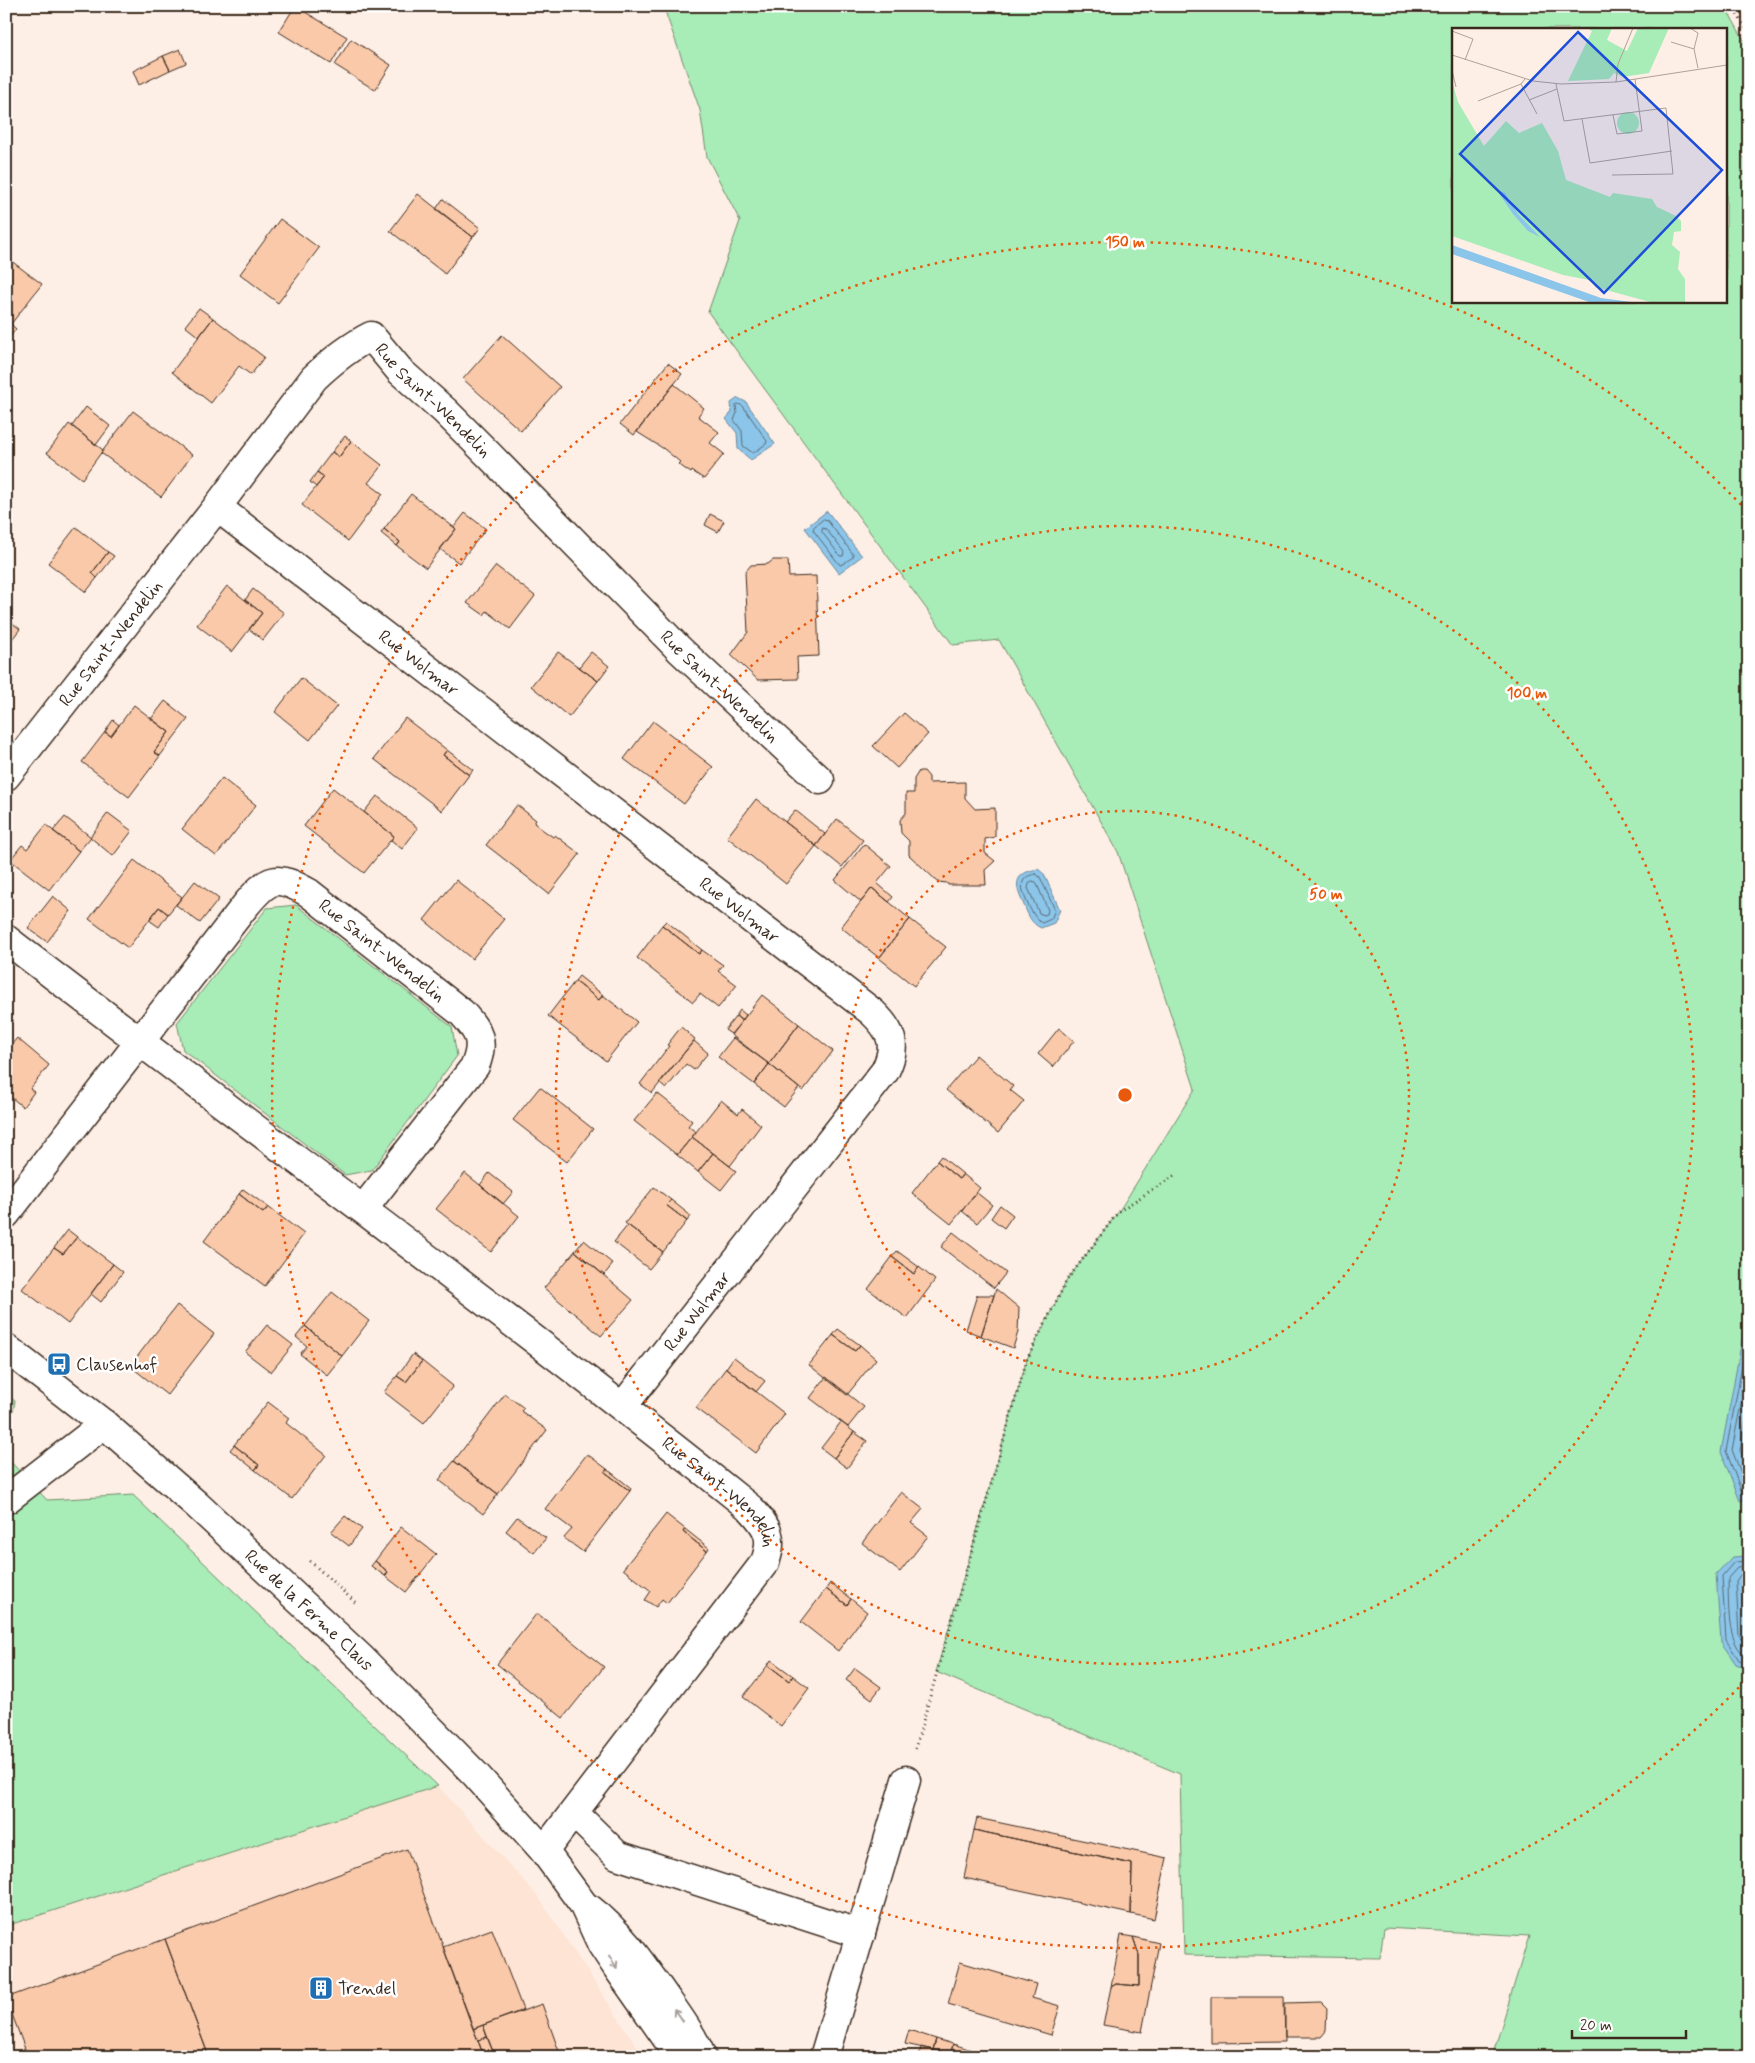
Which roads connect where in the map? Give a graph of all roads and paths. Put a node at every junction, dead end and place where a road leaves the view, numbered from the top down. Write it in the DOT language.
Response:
graph roads {
  1 [pos="1732,6"];
  2 [pos="1749,33"];
  3 [pos="217,508"];
  4 [pos="6,776"];
  5 [pos="820,780"];
  6 [pos="6,938"];
  7 [pos="139,1042"];
  8 [pos="1177,1174"];
  9 [pos="364,1208"];
  10 [pos="6,1214"];
  11 [pos="6,1348"];
  12 [pos="623,1406"];
  13 [pos="104,1424"];
  14 [pos="6,1500"];
  15 [pos="906,1780"];
  16 [pos="574,1813"];
  17 [pos="544,1851"];
  18 [pos="583,1904"];
  19 [pos="861,1934"];
  20 [pos="682,2057"];
  21 [pos="702,2057"];
  22 [pos="824,2057"];
  1 -- 2 [label="path"];
  3 -- 4 [label="street, Rue Saint-Wendelin"];
  3 -- 5 [label="street, Rue Saint-Wendelin"];
  3 -- 12 [label="street, Rue Wolmar"];
  6 -- 7 [label="street, Rue Saint-Wendelin"];
  7 -- 9 [label="street, Rue Saint-Wendelin"];
  7 -- 9 [label="street, Rue Saint-Wendelin"];
  7 -- 10 [label="street, Rue Saint-Wendelin"];
  8 -- 15 [label="path"];
  9 -- 12 [label="street, Rue Saint-Wendelin"];
  11 -- 13 [label="street, Rue de la Ferme Claus"];
  12 -- 16 [label="street, Rue Saint-Wendelin"];
  13 -- 14 [label="street"];
  13 -- 17 [label="street, Rue de la Ferme Claus"];
  15 -- 19 [label="street"];
  16 -- 17 [label="street, Rue Saint-Wendelin"];
  16 -- 19 [label="street"];
  17 -- 18 [label="street, Rue de la Ferme Claus"];
  18 -- 20 [label="street, Rue de la Ferme Claus, one-way"];
  21 -- 18 [label="street, Rue de la Ferme Claus, one-way"];
  19 -- 22 [label="street"];
}
